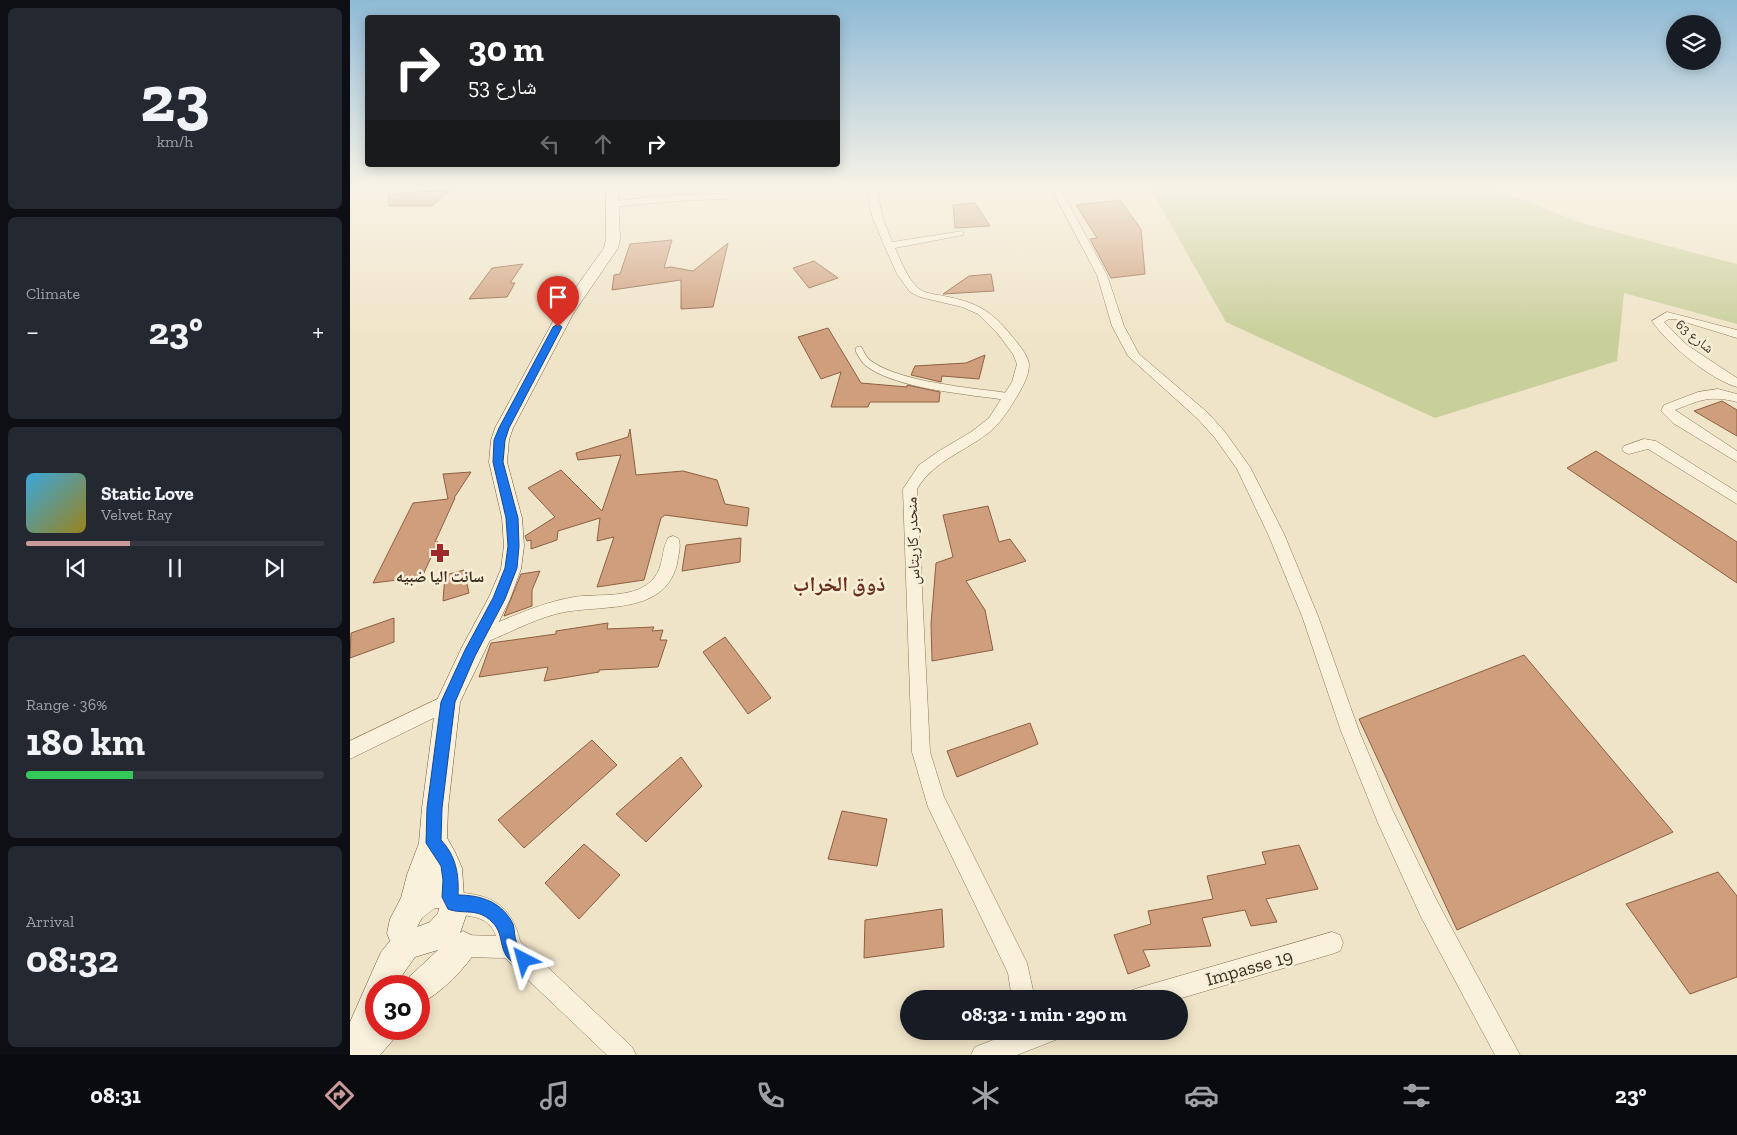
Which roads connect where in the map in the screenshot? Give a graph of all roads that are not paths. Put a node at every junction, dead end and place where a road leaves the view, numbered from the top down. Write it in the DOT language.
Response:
graph roads {
  1 [pos="613,237"];
  2 [pos="885,237"];
  3 [pos="936,237"];
  4 [pos="1082,237"];
  5 [pos="889,246"];
  6 [pos="1737,334"];
  7 [pos="859,350"];
  8 [pos="1737,383"];
  9 [pos="1010,397"];
  10 [pos="1737,398"];
  11 [pos="1629,448"];
  12 [pos="1737,457"];
  13 [pos="1737,499"];
  14 [pos="673,542"];
  15 [pos="478,638"];
  16 [pos="448,702"];
  17 [pos="350,750"];
  18 [pos="434,843"];
  19 [pos="452,900"];
  20 [pos="413,907"];
  21 [pos="448,937"];
  22 [pos="408,942"];
  23 [pos="1332,943"];
  24 [pos="510,947"];
  25 [pos="386,975"];
  26 [pos="426,975"];
  27 [pos="1022,990"];
  28 [pos="1169,990"];
  29 [pos="365,1024"];
  30 [pos="372,1040"];
  31 [pos="1012,1040"];
  32 [pos="627,1054"];
  33 [pos="352,1055"];
  34 [pos="359,1055"];
  35 [pos="984,1055"];
  36 [pos="1508,1055"];
  1 -- 15 [label="street"];
  2 -- 5 [label="street, منحدر كاريتاس"];
  3 -- 5 [label="street"];
  4 -- 36 [label="street"];
  5 -- 9 [label="street, منحدر كاريتاس"];
  6 -- 8 [label="street, شارع 63"];
  7 -- 9 [label="lane"];
  9 -- 27 [label="street, منحدر كاريتاس"];
  10 -- 12 [label="street"];
  11 -- 13 [label="street"];
  14 -- 15 [label="street"];
  15 -- 16 [label="street"];
  16 -- 17 [label="street"];
  16 -- 18 [label="street"];
  18 -- 19 [label="street"];
  18 -- 20 [label="street"];
  19 -- 20 [label="street"];
  19 -- 21 [label="street"];
  19 -- 24 [label="street"];
  20 -- 22 [label="street"];
  21 -- 22 [label="street"];
  21 -- 24 [label="street"];
  21 -- 26 [label="street"];
  22 -- 25 [label="street"];
  23 -- 28 [label="street, Impasse 19"];
  24 -- 32 [label="street"];
  29 -- 33 [label="street"];
  30 -- 34 [label="street"];
  31 -- 35 [label="street"];
}
